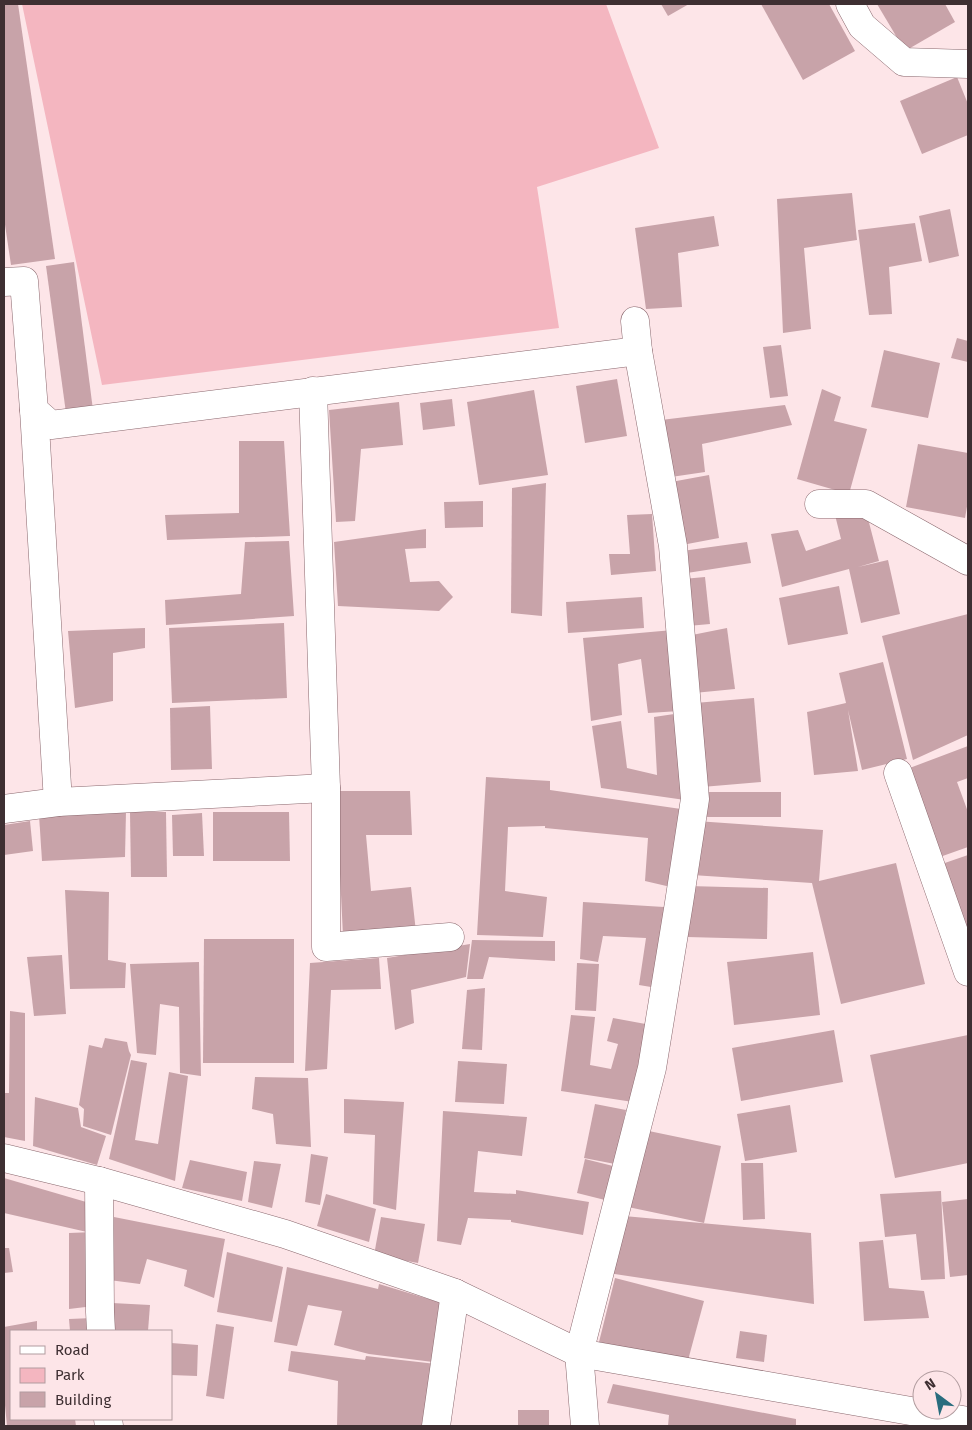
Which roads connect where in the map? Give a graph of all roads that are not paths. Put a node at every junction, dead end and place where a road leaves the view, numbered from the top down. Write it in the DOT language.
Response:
graph roads {
  1 [pos="850,4"];
  2 [pos="968,64"];
  3 [pos="4,282"];
  4 [pos="635,321"];
  5 [pos="638,351"];
  6 [pos="313,391"];
  7 [pos="34,410"];
  8 [pos="819,504"];
  9 [pos="968,561"];
  10 [pos="898,772"];
  11 [pos="326,788"];
  12 [pos="58,802"];
  13 [pos="4,810"];
  14 [pos="450,937"];
  15 [pos="968,972"];
  16 [pos="4,1158"];
  17 [pos="99,1181"];
  18 [pos="455,1293"];
  19 [pos="101,1330"];
  20 [pos="579,1354"];
  21 [pos="968,1422"];
  22 [pos="436,1426"];
  23 [pos="585,1426"];
  1 -- 2 [label="street"];
  3 -- 7 [label="street"];
  4 -- 5 [label="street"];
  5 -- 6 [label="street"];
  5 -- 20 [label="street"];
  6 -- 7 [label="street"];
  6 -- 11 [label="street"];
  7 -- 12 [label="street"];
  8 -- 9 [label="street"];
  10 -- 15 [label="street"];
  11 -- 12 [label="street"];
  11 -- 14 [label="street"];
  12 -- 13 [label="street"];
  16 -- 17 [label="street"];
  17 -- 18 [label="street"];
  17 -- 19 [label="street"];
  18 -- 20 [label="street"];
  18 -- 22 [label="street"];
  20 -- 21 [label="street"];
  20 -- 23 [label="street"];
}
